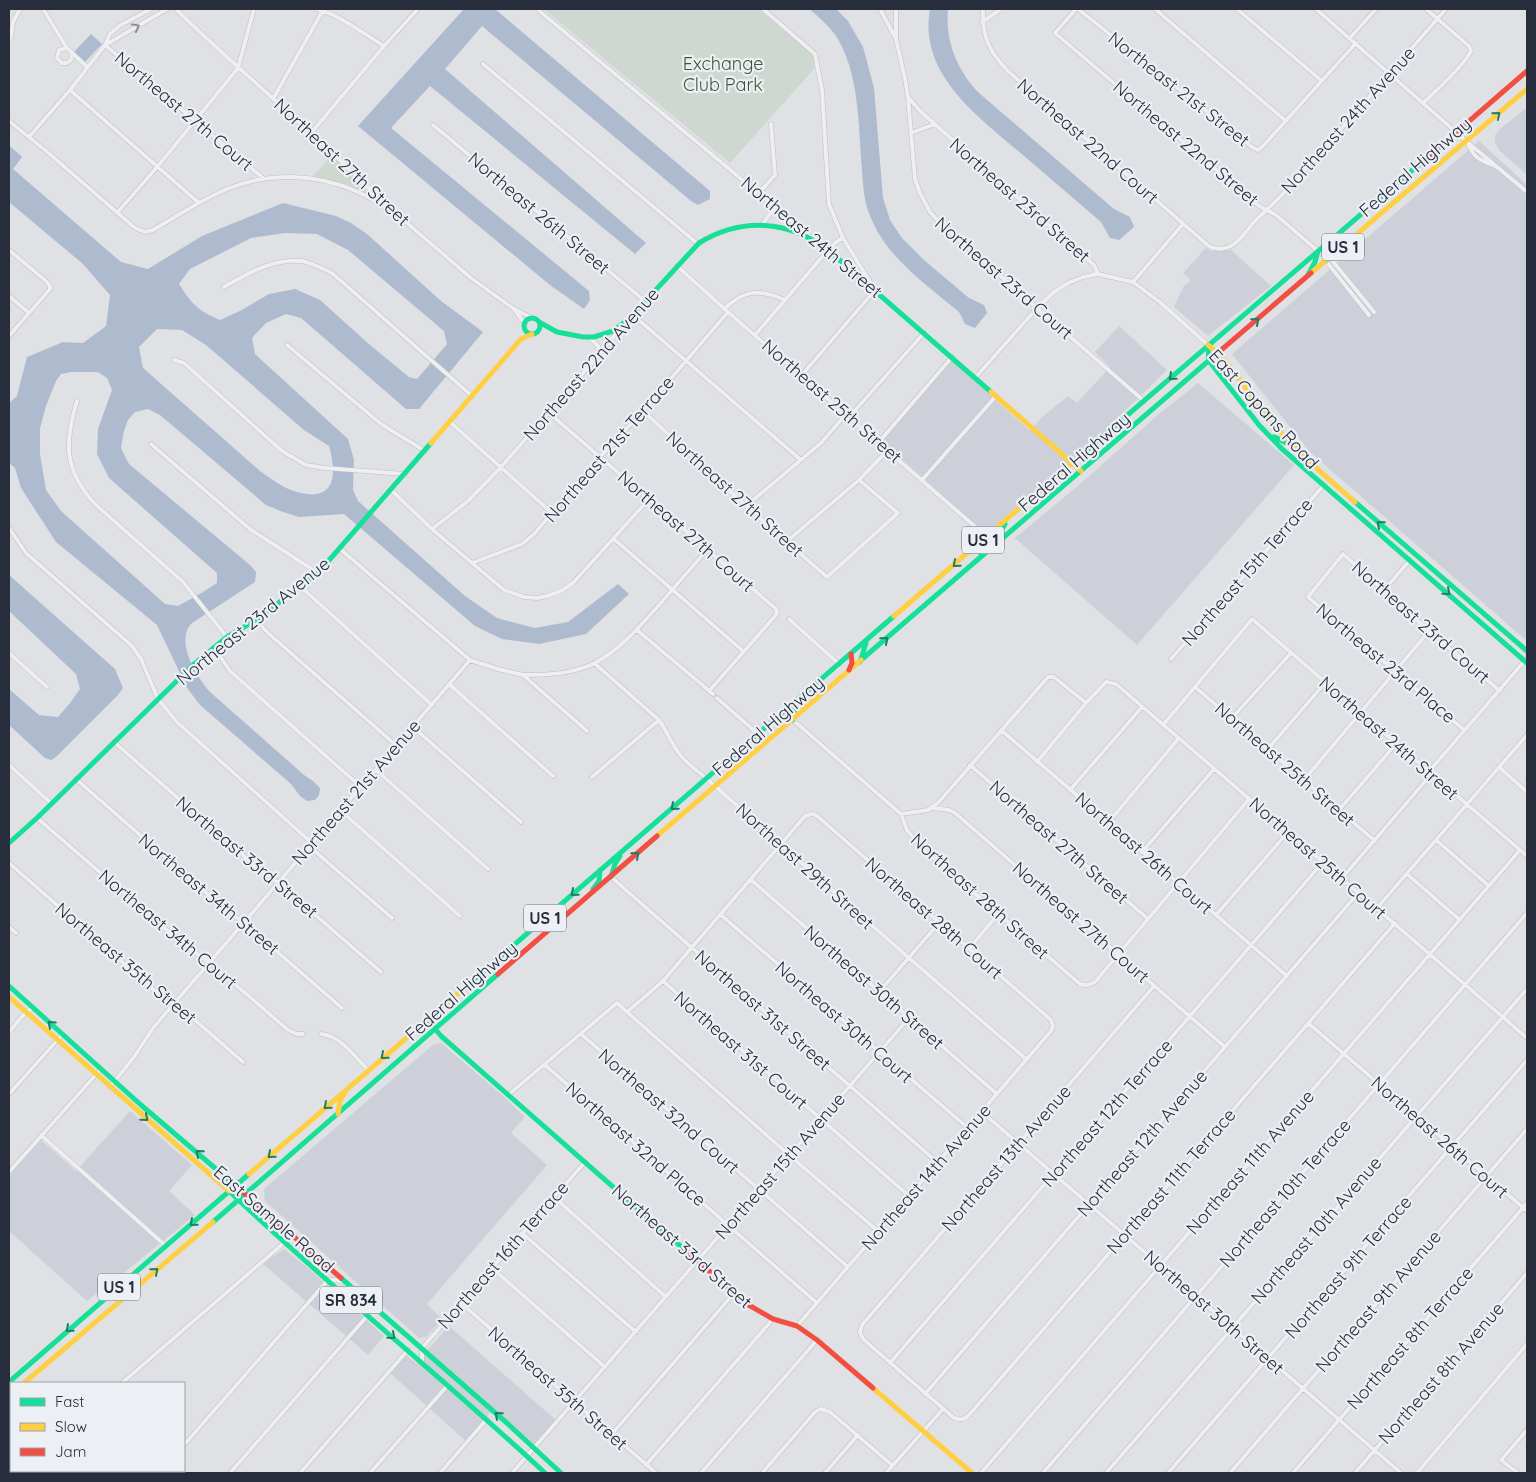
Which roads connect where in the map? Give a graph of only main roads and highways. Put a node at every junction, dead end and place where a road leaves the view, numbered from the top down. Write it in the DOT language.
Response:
graph roads {
  1 [pos="1527,71"];
  2 [pos="1527,89"];
  3 [pos="1332,239"];
  4 [pos="819,243"];
  5 [pos="1318,251"];
  6 [pos="1328,260"];
  7 [pos="1305,278"];
  8 [pos="539,322"];
  9 [pos="525,326"];
  10 [pos="550,330"];
  11 [pos="534,333"];
  12 [pos="521,339"];
  13 [pos="1208,345"];
  14 [pos="1219,353"];
  15 [pos="1209,361"];
  16 [pos="1270,437"];
  17 [pos="1293,446"];
  18 [pos="1072,463"];
  19 [pos="1081,471"];
  20 [pos="1007,520"];
  21 [pos="987,537"];
  22 [pos="1001,540"];
  23 [pos="1400,552"];
  24 [pos="1413,553"];
  25 [pos="1410,560"];
  26 [pos="978,561"];
  27 [pos="1423,562"];
  28 [pos="867,641"];
  29 [pos="1527,651"];
  30 [pos="851,654"];
  31 [pos="1526,660"];
  32 [pos="860,662"];
  33 [pos="848,672"];
  34 [pos="801,697"];
  35 [pos="793,720"];
  36 [pos="9,843"];
  37 [pos="624,850"];
  38 [pos="600,870"];
  39 [pos="611,877"];
  40 [pos="589,895"];
  41 [pos="9,986"];
  42 [pos="9,997"];
  43 [pos="427,1020"];
  44 [pos="435,1028"];
  45 [pos="348,1088"];
  46 [pos="141,1105"];
  47 [pos="132,1106"];
  48 [pos="338,1114"];
  49 [pos="236,1186"];
  50 [pos="229,1191"];
  51 [pos="245,1194"];
  52 [pos="237,1200"];
  53 [pos="144,1265"];
  54 [pos="130,1278"];
  55 [pos="141,1283"];
  56 [pos="121,1300"];
  57 [pos="10,1382"];
  58 [pos="25,1382"];
  59 [pos="545,1473"];
  60 [pos="560,1473"];
  61 [pos="972,1473"];
  1 -- 3 [label="main road, Federal Highway / US 1"];
  6 -- 2 [label="main road, Federal Highway / US 1, one-way"];
  3 -- 5 [label="main road, Federal Highway / US 1"];
  3 -- 6 [label="main road"];
  4 -- 10 [label="main road, Northeast 22nd Avenue"];
  4 -- 18 [label="main road, Northeast 24th Street"];
  5 -- 7 [label="main road"];
  5 -- 13 [label="main road, Federal Highway / US 1"];
  6 -- 7 [label="main road, Federal Highway / US 1"];
  14 -- 7 [label="main road, Federal Highway / US 1, one-way"];
  8 -- 9 [label="main road"];
  8 -- 10 [label="main road"];
  8 -- 11 [label="main road"];
  9 -- 11 [label="main road"];
  9 -- 12 [label="main road, Northeast 23rd Avenue"];
  10 -- 11 [label="main road"];
  11 -- 12 [label="main road, Northeast 23rd Avenue"];
  12 -- 36 [label="main road, Northeast 23rd Avenue"];
  13 -- 14 [label="main road, East Copans Road"];
  13 -- 15 [label="main road, East Copans Road"];
  13 -- 18 [label="main road, Federal Highway / US 1, one-way"];
  14 -- 15 [label="main road, Federal Highway / US 1"];
  14 -- 17 [label="main road, East Copans Road"];
  15 -- 16 [label="main road, East Copans Road"];
  15 -- 19 [label="main road, Federal Highway / US 1"];
  16 -- 17 [label="main road"];
  16 -- 23 [label="main road, East Copans Road"];
  24 -- 17 [label="main road, East Copans Road, one-way"];
  18 -- 19 [label="main road, Northeast 24th Street"];
  18 -- 20 [label="main road, Federal Highway / US 1"];
  19 -- 22 [label="main road, Federal Highway / US 1"];
  20 -- 21 [label="main road, Federal Highway / US 1"];
  20 -- 22 [label="main road"];
  21 -- 26 [label="main road"];
  21 -- 28 [label="main road, Federal Highway / US 1, one-way"];
  22 -- 26 [label="main road, Federal Highway / US 1"];
  23 -- 24 [label="main road"];
  23 -- 25 [label="main road, East Copans Road"];
  24 -- 27 [label="main road, East Copans Road"];
  25 -- 27 [label="main road"];
  25 -- 31 [label="main road, East Copans Road, one-way"];
  32 -- 26 [label="main road, Federal Highway / US 1, one-way"];
  27 -- 29 [label="main road, East Copans Road"];
  28 -- 30 [label="main road, Federal Highway / US 1"];
  28 -- 32 [label="main road"];
  30 -- 33 [label="main road"];
  30 -- 34 [label="main road, Federal Highway / US 1"];
  32 -- 33 [label="main road, Federal Highway / US 1"];
  33 -- 35 [label="main road, Federal Highway / US 1"];
  34 -- 35 [label="main road"];
  34 -- 37 [label="main road, Federal Highway / US 1, one-way"];
  39 -- 35 [label="main road, Federal Highway / US 1, one-way"];
  37 -- 38 [label="main road, Federal Highway / US 1"];
  37 -- 39 [label="main road"];
  38 -- 40 [label="main road"];
  38 -- 43 [label="main road, Federal Highway / US 1, one-way"];
  39 -- 40 [label="main road, Federal Highway / US 1"];
  40 -- 44 [label="main road, Federal Highway / US 1"];
  46 -- 41 [label="main road, East Sample Road, one-way"];
  42 -- 47 [label="main road, East Sample Road"];
  43 -- 44 [label="main road, Northeast 33rd Street"];
  43 -- 45 [label="main road, Federal Highway / US 1, one-way"];
  44 -- 48 [label="main road, Federal Highway / US 1"];
  44 -- 61 [label="main road, Northeast 33rd Street"];
  45 -- 48 [label="main road"];
  45 -- 49 [label="main road, Federal Highway / US 1, one-way"];
  46 -- 47 [label="main road"];
  49 -- 46 [label="main road, East Sample Road, one-way"];
  47 -- 50 [label="main road, East Sample Road, one-way"];
  48 -- 51 [label="main road, Federal Highway / US 1"];
  49 -- 50 [label="main road, Federal Highway / US 1"];
  49 -- 51 [label="main road, East Sample Road / SR 834"];
  50 -- 52 [label="main road, East Sample Road / SR 834"];
  50 -- 53 [label="main road, Federal Highway / US 1, one-way"];
  51 -- 52 [label="main road, Federal Highway / US 1"];
  60 -- 51 [label="main road, East Sample Road / SR 834, one-way"];
  55 -- 52 [label="main road, Federal Highway / US 1, one-way"];
  52 -- 59 [label="main road, East Sample Road / SR 834, one-way"];
  53 -- 54 [label="main road, Federal Highway / US 1"];
  53 -- 55 [label="main road"];
  54 -- 56 [label="main road"];
  54 -- 57 [label="main road, Federal Highway / US 1, one-way"];
  55 -- 56 [label="main road, Federal Highway / US 1"];
  56 -- 58 [label="main road, Federal Highway / US 1"];
}
